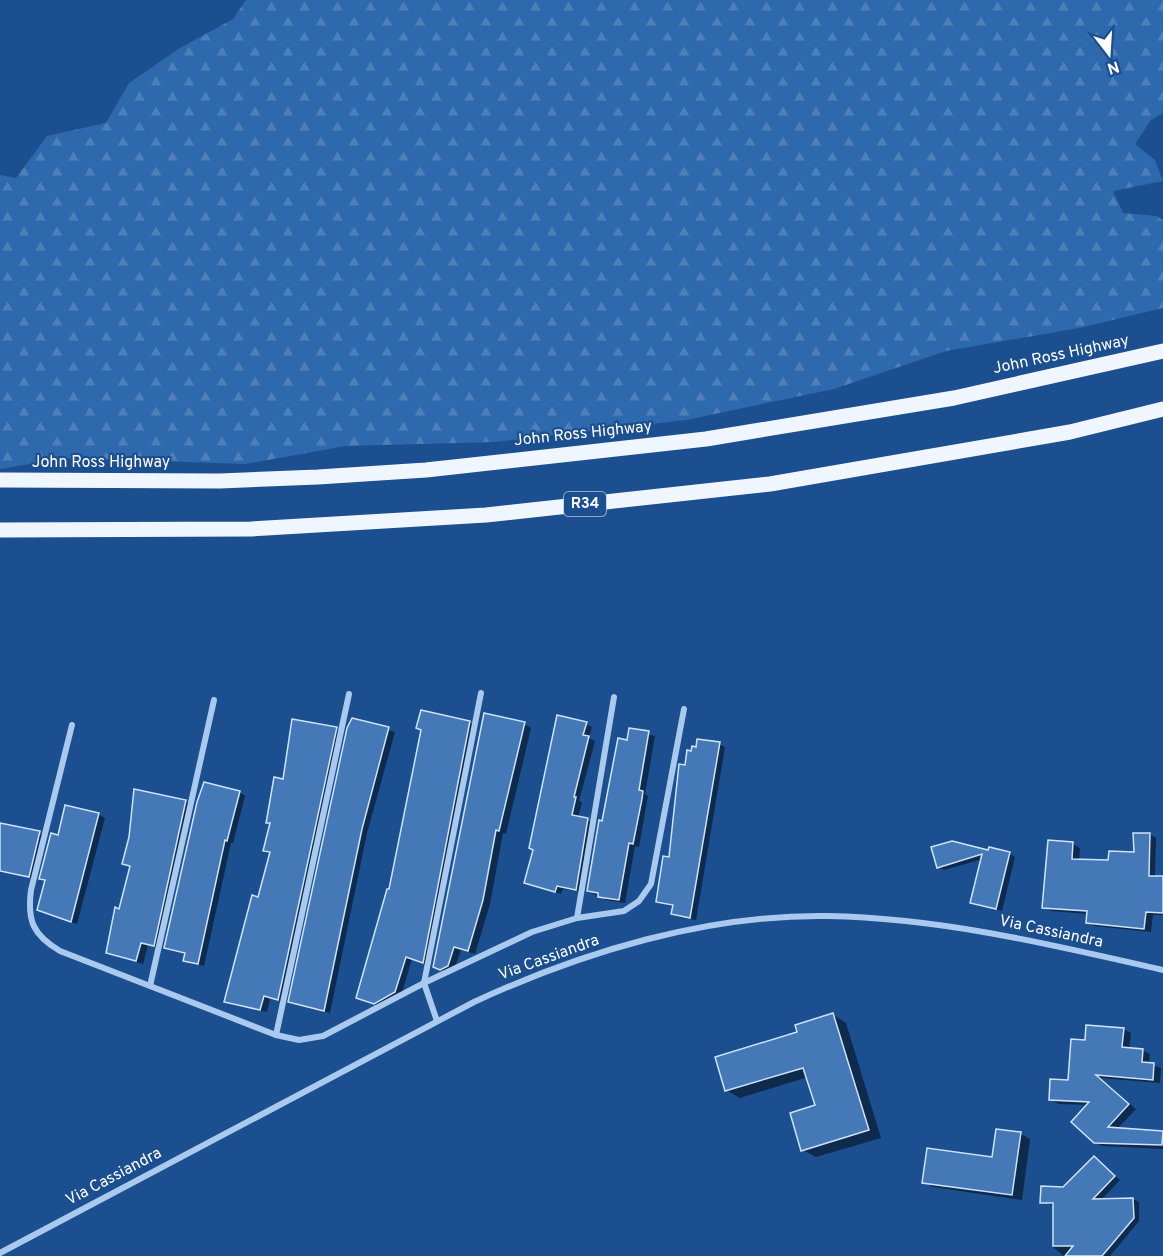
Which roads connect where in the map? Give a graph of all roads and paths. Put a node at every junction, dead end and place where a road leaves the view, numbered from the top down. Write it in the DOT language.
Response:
graph roads {
  1 [pos="1163,351"];
  2 [pos="1163,408"];
  3 [pos="0,480"];
  4 [pos="0,530"];
  5 [pos="481,693"];
  6 [pos="349,694"];
  7 [pos="614,697"];
  8 [pos="214,700"];
  9 [pos="684,709"];
  10 [pos="72,725"];
  11 [pos="577,918"];
  12 [pos="1163,970"];
  13 [pos="424,983"];
  14 [pos="150,986"];
  15 [pos="437,1021"];
  16 [pos="276,1035"];
  17 [pos="0,1253"];
  1 -- 3 [label="main road, John Ross Highway"];
  2 -- 4 [label="main road, R34"];
  5 -- 13 [label="street"];
  6 -- 16 [label="street"];
  7 -- 11 [label="street"];
  8 -- 14 [label="street"];
  9 -- 11 [label="street"];
  10 -- 14 [label="street"];
  11 -- 13 [label="street"];
  12 -- 15 [label="street, Via Cassiandra"];
  13 -- 15 [label="street"];
  13 -- 16 [label="street"];
  14 -- 16 [label="street"];
  15 -- 17 [label="street, Via Cassiandra"];
}
